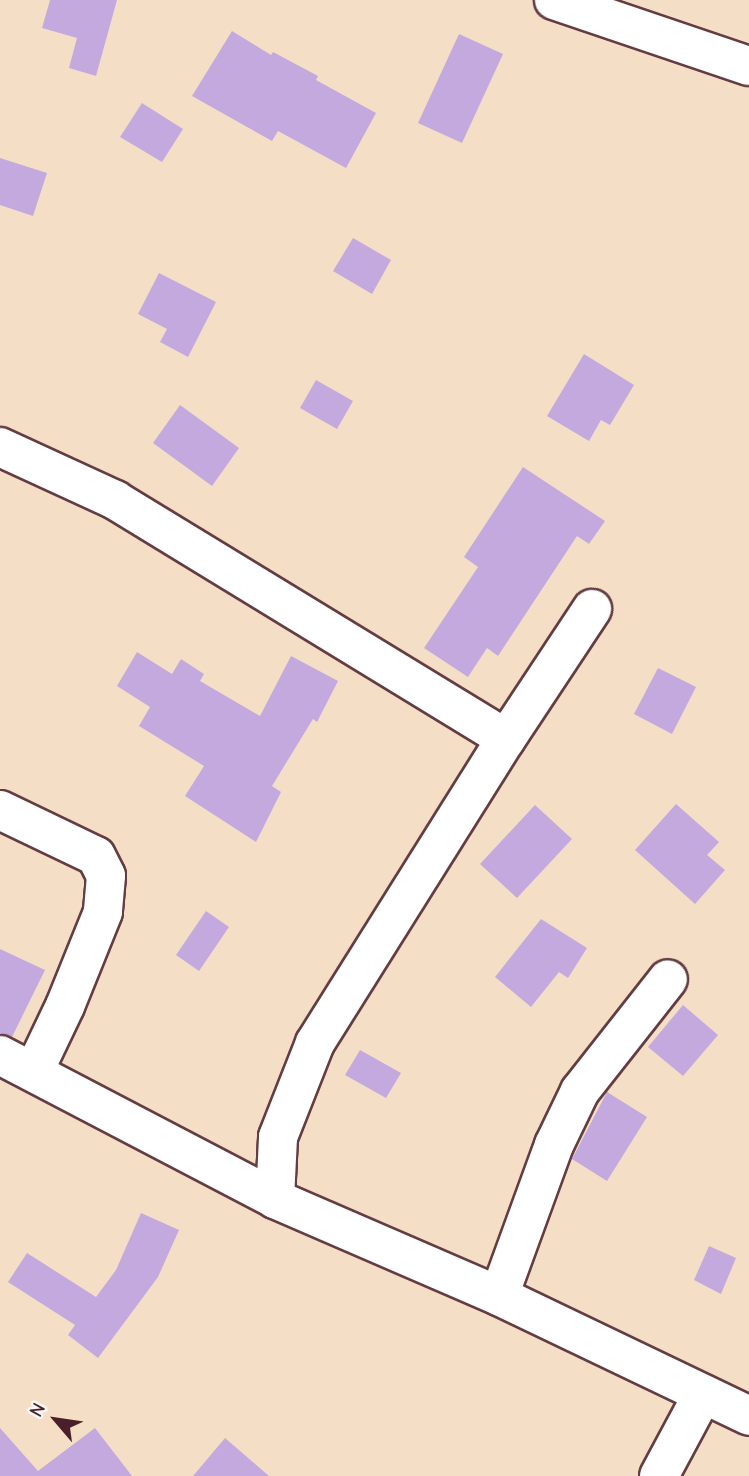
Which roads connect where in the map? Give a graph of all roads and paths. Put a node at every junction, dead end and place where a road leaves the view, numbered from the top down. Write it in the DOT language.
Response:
graph roads {
  1 [pos="554,0"];
  2 [pos="749,66"];
  3 [pos="0,447"];
  4 [pos="592,609"];
  5 [pos="506,739"];
  6 [pos="0,810"];
  7 [pos="668,979"];
  8 [pos="17,1063"];
  9 [pos="275,1199"];
  10 [pos="499,1296"];
  11 [pos="703,1394"];
  12 [pos="749,1416"];
  13 [pos="659,1476"];
  1 -- 2 [label="street"];
  3 -- 5 [label="street"];
  4 -- 5 [label="street"];
  5 -- 9 [label="street"];
  6 -- 8 [label="street"];
  7 -- 10 [label="street"];
  8 -- 9 [label="street"];
  9 -- 10 [label="street"];
  10 -- 11 [label="street"];
  11 -- 12 [label="street"];
  11 -- 13 [label="street"];
}
